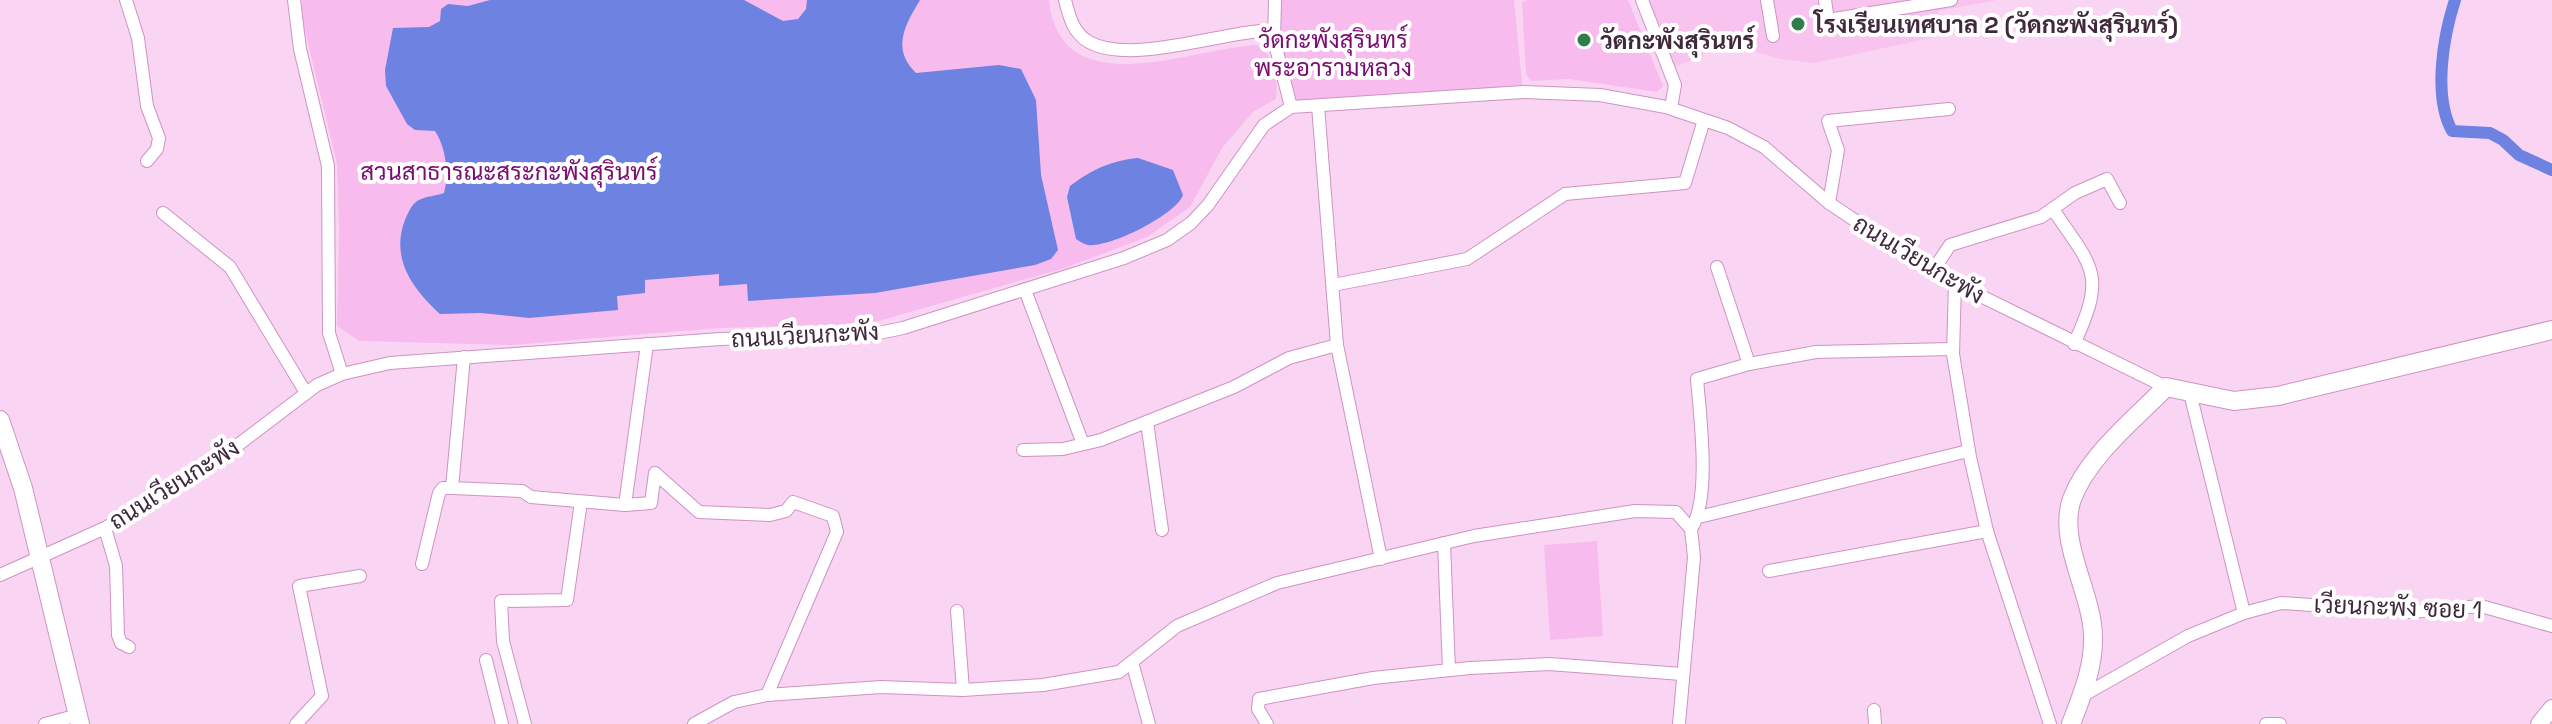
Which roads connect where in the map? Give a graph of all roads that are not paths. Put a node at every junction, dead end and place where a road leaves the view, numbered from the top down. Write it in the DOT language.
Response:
graph roads {
  1 [pos="126,0"];
  2 [pos="294,0"];
  3 [pos="1065,0"];
  4 [pos="1275,0"];
  5 [pos="1642,0"];
  6 [pos="1767,0"];
  7 [pos="1825,0"];
  8 [pos="1951,0"];
  9 [pos="1928,2"];
  10 [pos="1773,36"];
  11 [pos="1274,40"];
  12 [pos="1318,106"];
  13 [pos="1291,107"];
  14 [pos="1671,108"];
  15 [pos="1949,109"];
  16 [pos="1704,120"];
  17 [pos="147,161"];
  18 [pos="1829,203"];
  19 [pos="2120,203"];
  20 [pos="2054,211"];
  21 [pos="163,213"];
  22 [pos="1717,267"];
  23 [pos="1932,272"];
  24 [pos="1955,283"];
  25 [pos="1333,285"];
  26 [pos="1025,290"];
  27 [pos="2552,330"];
  28 [pos="647,344"];
  29 [pos="2074,344"];
  30 [pos="1337,345"];
  31 [pos="1953,349"];
  32 [pos="464,357"];
  33 [pos="1749,364"];
  34 [pos="342,374"];
  35 [pos="2166,387"];
  36 [pos="306,393"];
  37 [pos="2190,393"];
  38 [pos="0,420"];
  39 [pos="1147,422"];
  40 [pos="1083,444"];
  41 [pos="1023,450"];
  42 [pos="1968,451"];
  43 [pos="452,488"];
  44 [pos="581,502"];
  45 [pos="625,505"];
  46 [pos="1699,517"];
  47 [pos="105,528"];
  48 [pos="1691,529"];
  49 [pos="1162,530"];
  50 [pos="1987,531"];
  51 [pos="1444,543"];
  52 [pos="38,555"];
  53 [pos="1381,559"];
  54 [pos="422,564"];
  55 [pos="1769,571"];
  56 [pos="0,575"];
  57 [pos="360,576"];
  58 [pos="957,611"];
  59 [pos="2244,613"];
  60 [pos="2552,626"];
  61 [pos="129,647"];
  62 [pos="486,660"];
  63 [pos="1132,662"];
  64 [pos="1449,670"];
  65 [pos="1682,674"];
  66 [pos="963,690"];
  67 [pos="767,695"];
  68 [pos="2082,696"];
  69 [pos="2552,708"];
  70 [pos="1874,710"];
  71 [pos="715,718"];
  72 [pos="79,720"];
  73 [pos="45,724"];
  74 [pos="296,724"];
  75 [pos="502,724"];
  76 [pos="525,724"];
  77 [pos="694,724"];
  78 [pos="1149,724"];
  79 [pos="1267,724"];
  80 [pos="1679,724"];
  81 [pos="1875,724"];
  82 [pos="2050,724"];
  83 [pos="2071,724"];
  84 [pos="2266,724"];
  85 [pos="2280,724"];
  86 [pos="2539,724"];
  1 -- 17 [label="street"];
  2 -- 34 [label="street"];
  3 -- 11 [label="street"];
  4 -- 11 [label="street"];
  5 -- 14 [label="street"];
  6 -- 10 [label="street"];
  7 -- 9 [label="street"];
  8 -- 9 [label="street"];
  11 -- 13 [label="street"];
  12 -- 13 [label="street, ถนนเวียนกะพัง"];
  12 -- 14 [label="street, ถนนเวียนกะพัง"];
  12 -- 25 [label="street"];
  13 -- 26 [label="street, ถนนเวียนกะพัง"];
  14 -- 16 [label="street, ถนนเวียนกะพัง"];
  15 -- 18 [label="street"];
  16 -- 18 [label="street, ถนนเวียนกะพัง"];
  16 -- 25 [label="street"];
  18 -- 23 [label="street, ถนนเวียนกะพัง"];
  19 -- 20 [label="street"];
  20 -- 23 [label="street"];
  20 -- 29 [label="street"];
  21 -- 36 [label="street"];
  22 -- 33 [label="street"];
  23 -- 24 [label="street, ถนนเวียนกะพัง"];
  24 -- 29 [label="street, ถนนเวียนกะพัง"];
  24 -- 31 [label="street"];
  25 -- 30 [label="street"];
  26 -- 28 [label="street, ถนนเวียนกะพัง"];
  26 -- 40 [label="street"];
  27 -- 37 [label="main road, ถนนเวียนกะพัง"];
  28 -- 32 [label="street, ถนนเวียนกะพัง"];
  28 -- 45 [label="street"];
  29 -- 35 [label="street, ถนนเวียนกะพัง"];
  30 -- 39 [label="street"];
  30 -- 53 [label="street"];
  31 -- 33 [label="street"];
  31 -- 42 [label="street"];
  32 -- 34 [label="street, ถนนเวียนกะพัง"];
  32 -- 43 [label="street"];
  33 -- 46 [label="street"];
  34 -- 36 [label="street, ถนนเวียนกะพัง"];
  35 -- 37 [label="main road, ถนนเวียนกะพัง"];
  35 -- 68 [label="main road"];
  36 -- 47 [label="street, ถนนเวียนกะพัง"];
  37 -- 59 [label="street"];
  38 -- 52 [label="main road"];
  39 -- 40 [label="street"];
  39 -- 49 [label="street"];
  40 -- 41 [label="street"];
  42 -- 46 [label="street"];
  42 -- 50 [label="street"];
  43 -- 44 [label="street"];
  43 -- 54 [label="street"];
  44 -- 45 [label="street"];
  44 -- 76 [label="street"];
  45 -- 67 [label="street"];
  46 -- 48 [label="street"];
  47 -- 52 [label="street, ถนนเวียนกะพัง"];
  47 -- 61 [label="street"];
  48 -- 51 [label="street"];
  48 -- 65 [label="street"];
  50 -- 55 [label="street"];
  50 -- 82 [label="street"];
  51 -- 53 [label="street"];
  51 -- 64 [label="street"];
  52 -- 56 [label="street, ถนนเวียนกะพัง"];
  52 -- 72 [label="main road"];
  53 -- 63 [label="street"];
  57 -- 74 [label="street"];
  58 -- 66 [label="street"];
  59 -- 60 [label="street, เวียนกะพัง ซอย 1"];
  59 -- 68 [label="street, เวียนกะพัง ซอย 1"];
  62 -- 75 [label="street"];
  63 -- 66 [label="street"];
  63 -- 78 [label="street"];
  64 -- 65 [label="street"];
  64 -- 79 [label="street"];
  65 -- 80 [label="street"];
  66 -- 67 [label="street"];
  67 -- 71 [label="street"];
  68 -- 83 [label="main road"];
  69 -- 86 [label="street"];
  70 -- 81 [label="street"];
  71 -- 77 [label="street"];
  72 -- 73 [label="street"];
  84 -- 85 [label="street"];
}
